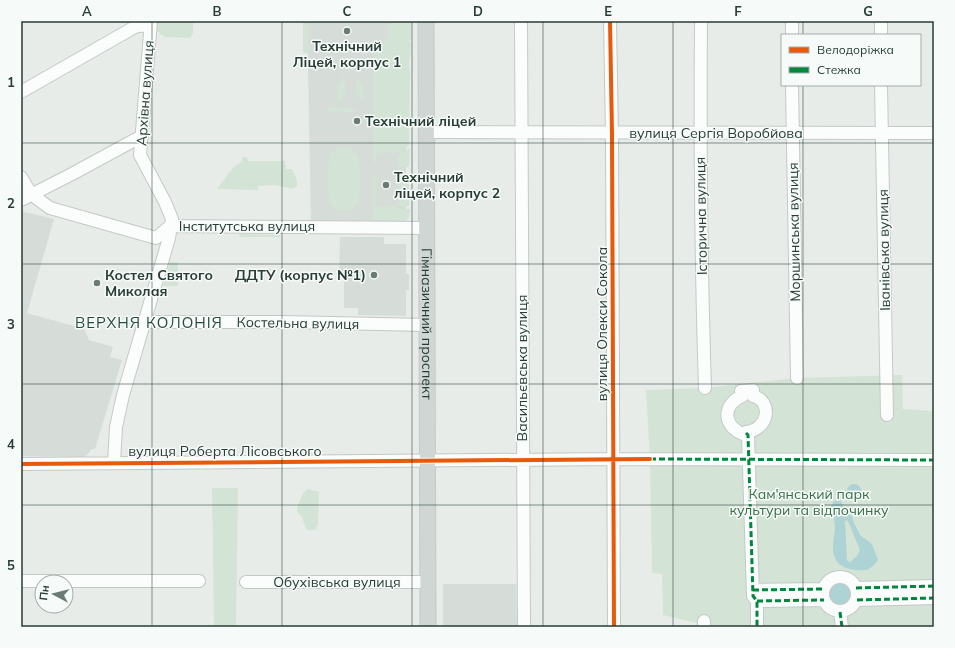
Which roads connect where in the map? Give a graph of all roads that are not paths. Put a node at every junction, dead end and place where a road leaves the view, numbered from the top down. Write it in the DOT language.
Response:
graph roads {
  1 [pos="426,21"];
  2 [pos="520,21"];
  3 [pos="610,21"];
  4 [pos="701,21"];
  5 [pos="792,21"];
  6 [pos="881,21"];
  7 [pos="151,23"];
  8 [pos="792,34"];
  9 [pos="881,34"];
  10 [pos="792,86"];
  11 [pos="882,86"];
  12 [pos="21,92"];
  13 [pos="426,132"];
  14 [pos="521,133"];
  15 [pos="700,133"];
  16 [pos="793,133"];
  17 [pos="882,133"];
  18 [pos="934,133"];
  19 [pos="612,134"];
  20 [pos="142,136"];
  21 [pos="21,177"];
  22 [pos="26,197"];
  23 [pos="170,226"];
  24 [pos="427,228"];
  25 [pos="144,322"];
  26 [pos="428,325"];
  27 [pos="797,378"];
  28 [pos="705,388"];
  29 [pos="887,415"];
  30 [pos="746,433"];
  31 [pos="613,459"];
  32 [pos="522,460"];
  33 [pos="750,460"];
  34 [pos="934,460"];
  35 [pos="428,461"];
  36 [pos="114,462"];
  37 [pos="21,464"];
  38 [pos="21,581"];
  39 [pos="199,581"];
  40 [pos="246,582"];
  41 [pos="428,582"];
  42 [pos="934,586"];
  43 [pos="824,594"];
  44 [pos="856,594"];
  45 [pos="755,596"];
  46 [pos="934,598"];
  47 [pos="840,612"];
  48 [pos="428,627"];
  49 [pos="524,627"];
  50 [pos="614,627"];
  51 [pos="758,627"];
  52 [pos="842,627"];
  1 -- 13 [label="main road, Гімназичний проспект"];
  2 -- 14 [label="street, Васильєвська вулиця"];
  3 -- 19 [label="street, вулиця Олекси Сокола"];
  4 -- 15 [label="street, Історична вулиця"];
  5 -- 8 [label="street"];
  6 -- 9 [label="street"];
  7 -- 12 [label="street"];
  7 -- 20 [label="street, Архівна вулиця"];
  10 -- 16 [label="street, Моршинська вулиця"];
  11 -- 17 [label="street, Іванівська вулиця"];
  13 -- 14 [label="street, вулиця Сергія Воробйова"];
  13 -- 24 [label="main road, Гімназичний проспект"];
  14 -- 19 [label="street, вулиця Сергія Воробйова"];
  14 -- 32 [label="street, Васильєвська вулиця"];
  15 -- 16 [label="street, вулиця Сергія Воробйова"];
  15 -- 19 [label="street, вулиця Сергія Воробйова"];
  15 -- 28 [label="street, Історична вулиця"];
  16 -- 17 [label="street, вулиця Сергія Воробйова"];
  16 -- 27 [label="street, Моршинська вулиця"];
  17 -- 18 [label="street, вулиця Сергія Воробйова"];
  17 -- 29 [label="street, Іванівська вулиця"];
  19 -- 31 [label="street, вулиця Олекси Сокола"];
  20 -- 22 [label="street"];
  20 -- 23 [label="street, Архівна вулиця"];
  21 -- 22 [label="street"];
  22 -- 23 [label="street, Інститутська вулиця"];
  23 -- 24 [label="street, Інститутська вулиця"];
  23 -- 25 [label="street, Архівна вулиця"];
  24 -- 26 [label="main road, Гімназичний проспект"];
  25 -- 26 [label="street, Костельна вулиця"];
  25 -- 36 [label="street, Архівна вулиця"];
  26 -- 35 [label="main road, Гімназичний проспект"];
  30 -- 33 [label="street"];
  31 -- 32 [label="street, вулиця Роберта Лісовського"];
  31 -- 33 [label="street, вулиця Роберта Лісовського"];
  31 -- 50 [label="street, вулиця Олекси Сокола"];
  32 -- 35 [label="street, вулиця Роберта Лісовського"];
  32 -- 49 [label="street, Васильєвська вулиця"];
  33 -- 34 [label="street, вулиця Роберта Лісовського"];
  33 -- 45 [label="street"];
  35 -- 36 [label="street, вулиця Роберта Лісовського"];
  35 -- 41 [label="main road, Гімназичний проспект"];
  36 -- 37 [label="street, вулиця Роберта Лісовського"];
  38 -- 39 [label="street"];
  40 -- 41 [label="street, Обухівська вулиця"];
  41 -- 48 [label="main road, Гімназичний проспект"];
  42 -- 44 [label="street"];
  43 -- 44 [label="street"];
  43 -- 45 [label="street"];
  43 -- 47 [label="street"];
  44 -- 46 [label="street"];
  44 -- 47 [label="street"];
  45 -- 51 [label="street"];
  47 -- 52 [label="street"];
}
